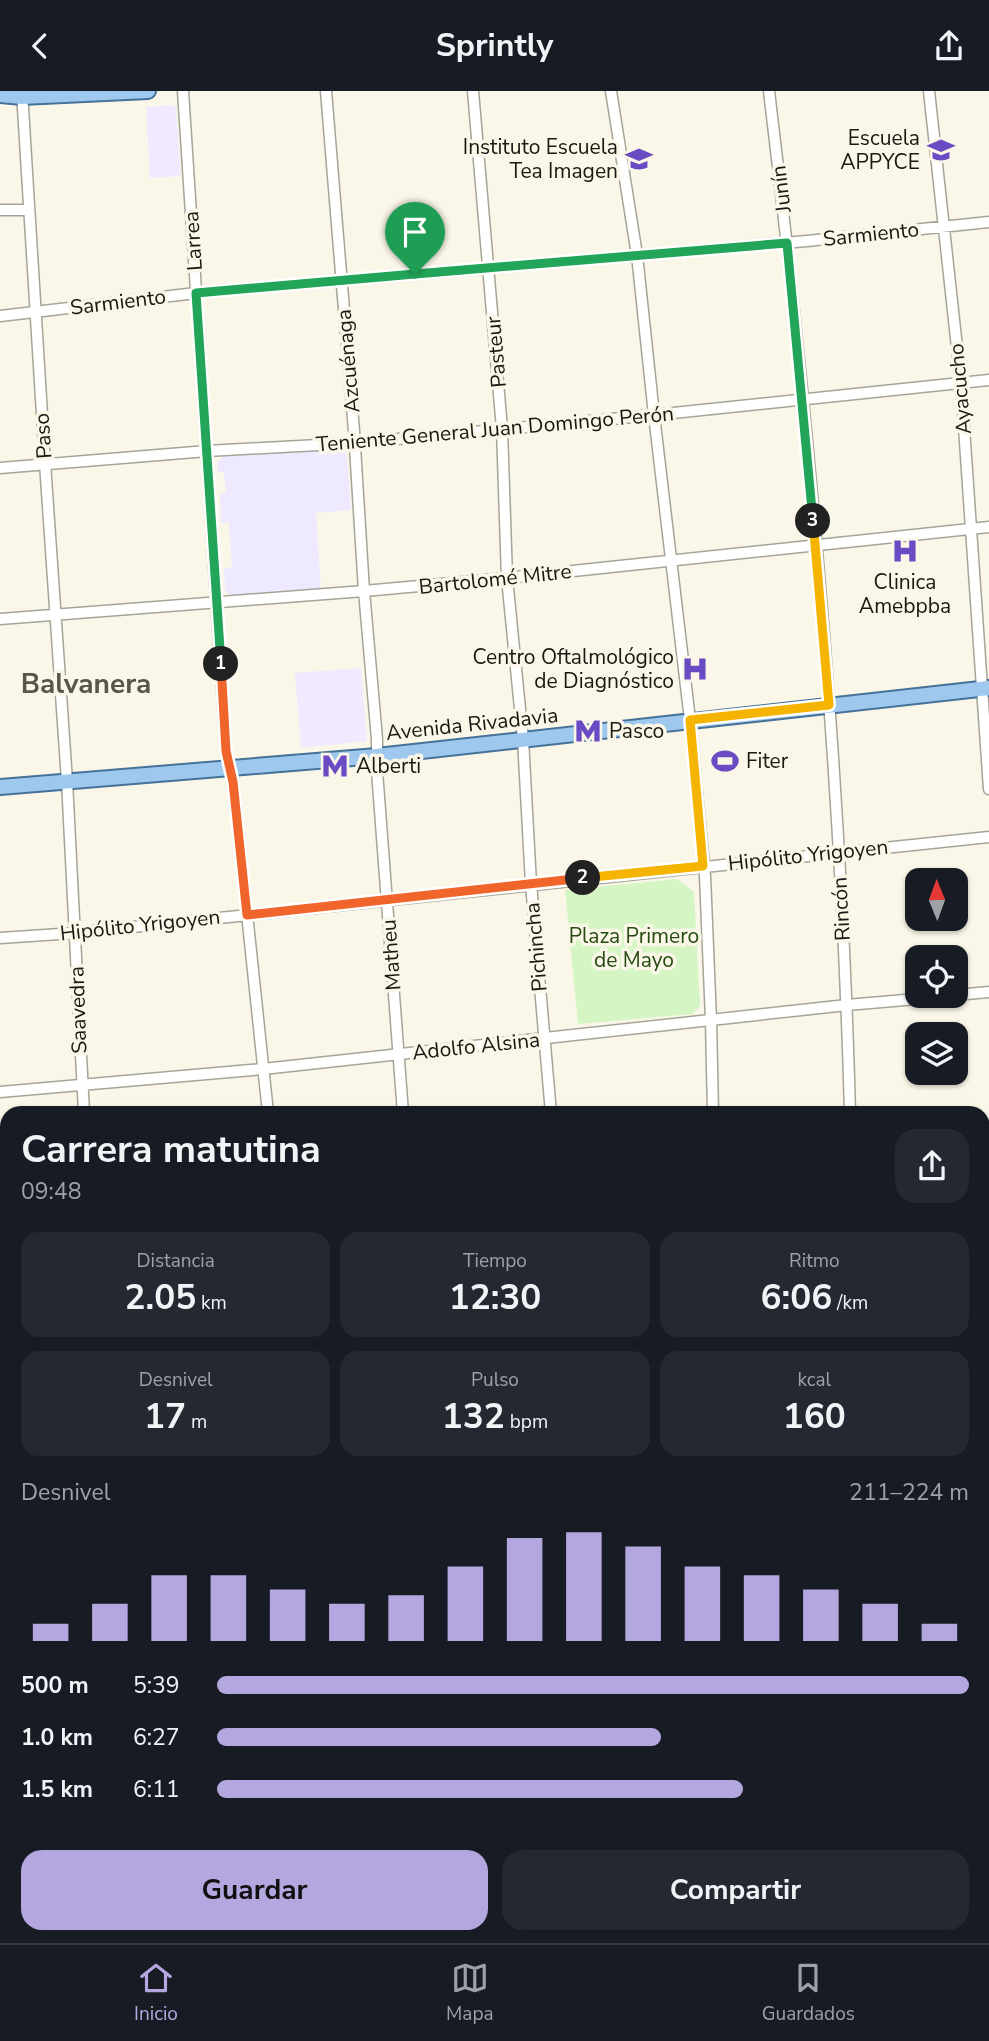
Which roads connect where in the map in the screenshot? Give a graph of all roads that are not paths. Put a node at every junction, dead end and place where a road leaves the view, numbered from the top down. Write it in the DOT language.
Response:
graph roads {
  1 [pos="148,91"];
  2 [pos="183,91"];
  3 [pos="326,91"];
  4 [pos="473,91"];
  5 [pos="611,91"];
  6 [pos="769,91"];
  7 [pos="929,91"];
  8 [pos="22,94"];
  9 [pos="0,95"];
  10 [pos="0,210"];
  11 [pos="29,210"];
  12 [pos="989,222"];
  13 [pos="944,227"];
  14 [pos="787,243"];
  15 [pos="637,255"];
  16 [pos="489,267"];
  17 [pos="341,281"];
  18 [pos="196,293"];
  19 [pos="35,312"];
  20 [pos="0,316"];
  21 [pos="989,380"];
  22 [pos="961,384"];
  23 [pos="803,400"];
  24 [pos="654,415"];
  25 [pos="502,429"];
  26 [pos="355,443"];
  27 [pos="207,450"];
  28 [pos="45,463"];
  29 [pos="0,468"];
  30 [pos="989,527"];
  31 [pos="971,528"];
  32 [pos="815,546"];
  33 [pos="671,561"];
  34 [pos="507,578"];
  35 [pos="364,591"];
  36 [pos="217,602"];
  37 [pos="56,615"];
  38 [pos="0,619"];
  39 [pos="985,688"];
  40 [pos="829,705"];
  41 [pos="690,720"];
  42 [pos="523,739"];
  43 [pos="377,756"];
  44 [pos="230,768"];
  45 [pos="67,781"];
  46 [pos="0,787"];
  47 [pos="989,789"];
  48 [pos="989,837"];
  49 [pos="838,852"];
  50 [pos="703,866"];
  51 [pos="531,884"];
  52 [pos="387,899"];
  53 [pos="247,915"];
  54 [pos="75,933"];
  55 [pos="0,938"];
  56 [pos="989,992"];
  57 [pos="968,994"];
  58 [pos="905,1000"];
  59 [pos="847,1005"];
  60 [pos="711,1020"];
  61 [pos="545,1038"];
  62 [pos="398,1055"];
  63 [pos="263,1069"];
  64 [pos="81,1085"];
  65 [pos="0,1092"];
  66 [pos="83,1106"];
  67 [pos="267,1106"];
  68 [pos="402,1106"];
  69 [pos="550,1106"];
  70 [pos="713,1106"];
  71 [pos="850,1106"];
  1 -- 8 [label="main road"];
  2 -- 18 [label="street, Larrea"];
  3 -- 17 [label="street, Azcuénaga"];
  4 -- 16 [label="street, Pasteur"];
  5 -- 15 [label="street"];
  6 -- 14 [label="street, Junín"];
  7 -- 13 [label="street, Ayacucho"];
  8 -- 9 [label="main road"];
  8 -- 11 [label="street, Paso"];
  10 -- 11 [label="street"];
  11 -- 19 [label="street, Paso"];
  12 -- 13 [label="street, Sarmiento"];
  13 -- 14 [label="street, Sarmiento"];
  13 -- 22 [label="street, Ayacucho"];
  14 -- 15 [label="street, Sarmiento"];
  14 -- 23 [label="street, Junín"];
  15 -- 16 [label="street, Sarmiento"];
  15 -- 24 [label="street"];
  16 -- 17 [label="street, Sarmiento"];
  16 -- 25 [label="street, Pasteur"];
  17 -- 18 [label="street, Sarmiento"];
  17 -- 26 [label="street, Azcuénaga"];
  18 -- 19 [label="street, Sarmiento"];
  18 -- 27 [label="street, Larrea"];
  19 -- 20 [label="street, Sarmiento"];
  19 -- 28 [label="street, Paso"];
  21 -- 22 [label="street, Teniente General Juan Domingo Perón"];
  22 -- 23 [label="street, Teniente General Juan Domingo Perón"];
  22 -- 31 [label="street, Ayacucho"];
  23 -- 24 [label="street, Teniente General Juan Domingo Perón"];
  23 -- 32 [label="street, Junín"];
  24 -- 25 [label="street, Teniente General Juan Domingo Perón"];
  24 -- 33 [label="street"];
  25 -- 26 [label="street, Teniente General Juan Domingo Perón"];
  25 -- 34 [label="street, Pasteur"];
  26 -- 27 [label="street, Teniente General Juan Domingo Perón"];
  26 -- 35 [label="street, Azcuénaga"];
  27 -- 28 [label="street, Teniente General Juan Domingo Perón"];
  27 -- 36 [label="street, Larrea"];
  28 -- 29 [label="street, Teniente General Juan Domingo Perón"];
  28 -- 37 [label="street, Paso"];
  30 -- 31 [label="street, Bartolomé Mitre"];
  31 -- 32 [label="street, Bartolomé Mitre"];
  31 -- 39 [label="street, Ayacucho"];
  32 -- 33 [label="street, Bartolomé Mitre"];
  32 -- 40 [label="street, Junín"];
  33 -- 34 [label="street, Bartolomé Mitre"];
  33 -- 41 [label="street"];
  34 -- 35 [label="street, Bartolomé Mitre"];
  34 -- 42 [label="street, Pasteur"];
  35 -- 36 [label="street, Bartolomé Mitre"];
  35 -- 43 [label="street, Azcuénaga"];
  36 -- 37 [label="street, Bartolomé Mitre"];
  36 -- 44 [label="street, Larrea"];
  37 -- 38 [label="street, Bartolomé Mitre"];
  37 -- 45 [label="street, Paso"];
  39 -- 40 [label="main road, Avenida Rivadavia"];
  39 -- 47 [label="street, Ayacucho"];
  40 -- 41 [label="main road, Avenida Rivadavia"];
  40 -- 49 [label="street, Rincón"];
  41 -- 42 [label="main road, Avenida Rivadavia"];
  41 -- 50 [label="street"];
  42 -- 43 [label="main road, Avenida Rivadavia"];
  42 -- 51 [label="street, Pichincha"];
  43 -- 44 [label="main road, Avenida Rivadavia"];
  43 -- 52 [label="street, Matheu"];
  44 -- 45 [label="main road, Avenida Rivadavia"];
  44 -- 53 [label="street"];
  45 -- 46 [label="main road, Avenida Rivadavia"];
  45 -- 54 [label="street, Saavedra"];
  48 -- 49 [label="street, Hipólito Yrigoyen"];
  49 -- 50 [label="street, Hipólito Yrigoyen"];
  49 -- 59 [label="street, Rincón"];
  50 -- 51 [label="street, Hipólito Yrigoyen"];
  50 -- 60 [label="street"];
  51 -- 52 [label="street, Hipólito Yrigoyen"];
  51 -- 61 [label="street, Pichincha"];
  52 -- 53 [label="street, Hipólito Yrigoyen"];
  52 -- 62 [label="street, Matheu"];
  53 -- 54 [label="street, Hipólito Yrigoyen"];
  53 -- 63 [label="street"];
  54 -- 55 [label="street, Hipólito Yrigoyen"];
  54 -- 64 [label="street, Saavedra"];
  56 -- 57 [label="street, Adolfo Alsina"];
  58 -- 59 [label="street, Adolfo Alsina"];
  59 -- 60 [label="street, Adolfo Alsina"];
  59 -- 71 [label="street, Rincón"];
  60 -- 61 [label="street, Adolfo Alsina"];
  60 -- 70 [label="street"];
  61 -- 62 [label="street, Adolfo Alsina"];
  61 -- 69 [label="street, Pichincha"];
  62 -- 63 [label="street, Adolfo Alsina"];
  62 -- 68 [label="street, Matheu"];
  63 -- 64 [label="street, Adolfo Alsina"];
  63 -- 67 [label="street"];
  64 -- 65 [label="street, Adolfo Alsina"];
  64 -- 66 [label="street, Saavedra"];
}
